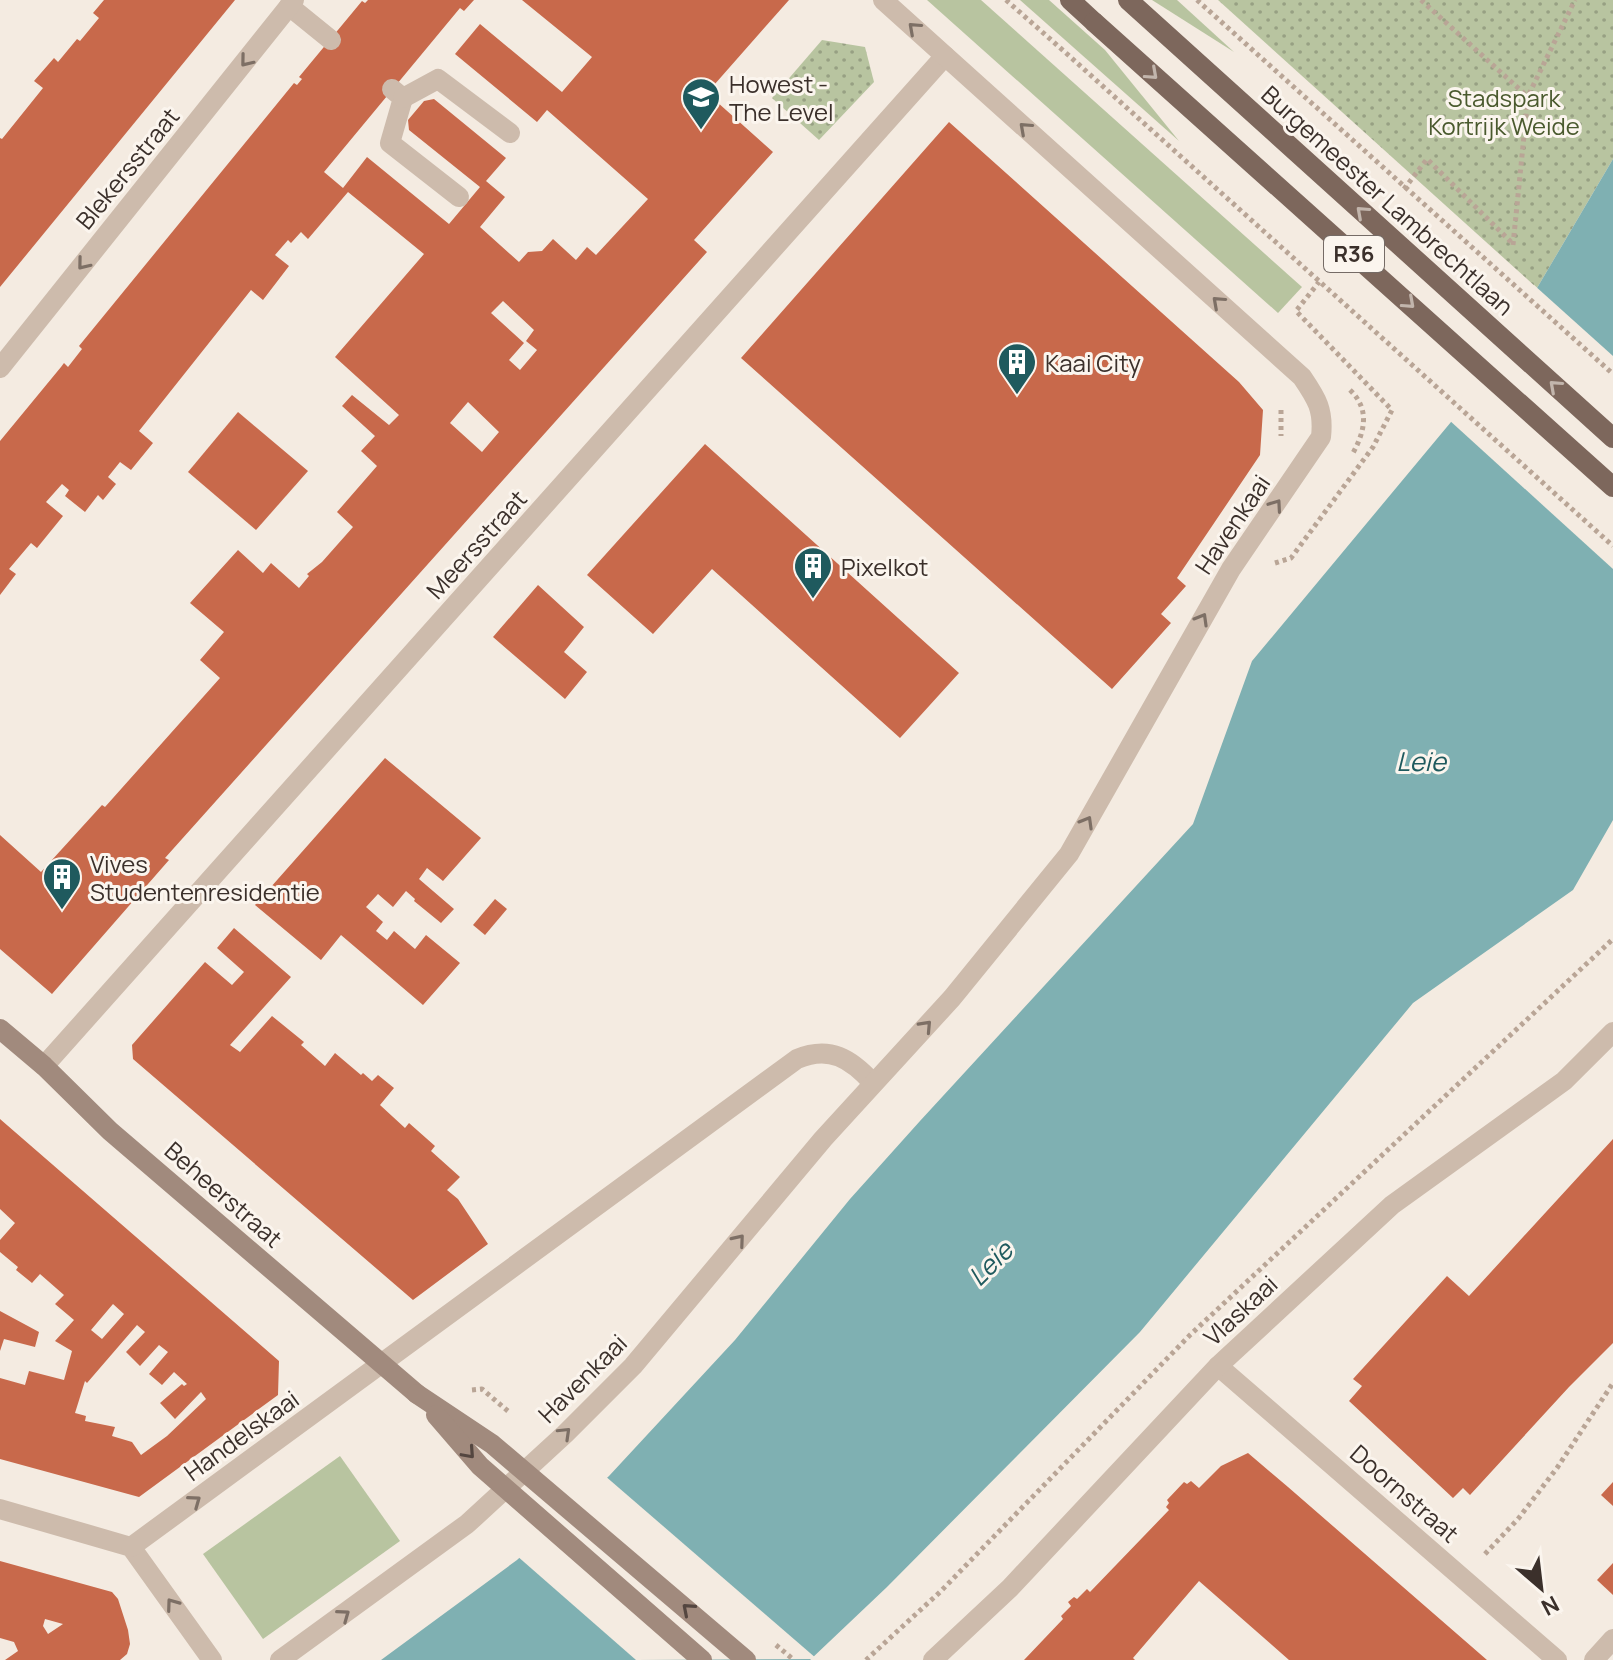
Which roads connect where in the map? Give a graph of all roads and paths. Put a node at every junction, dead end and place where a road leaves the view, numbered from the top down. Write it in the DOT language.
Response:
graph roads {
  1 [pos="883,0"];
  2 [pos="1006,0"];
  3 [pos="1070,0"];
  4 [pos="1128,0"];
  5 [pos="1197,0"];
  6 [pos="1421,0"];
  7 [pos="1575,0"];
  8 [pos="292,3"];
  9 [pos="331,40"];
  10 [pos="945,56"];
  11 [pos="1528,96"];
  12 [pos="510,133"];
  13 [pos="1404,189"];
  14 [pos="459,197"];
  15 [pos="1319,282"];
  16 [pos="0,368"];
  17 [pos="1613,374"];
  18 [pos="1278,402"];
  19 [pos="1613,438"];
  20 [pos="1281,442"];
  21 [pos="1613,487"];
  22 [pos="1613,546"];
  23 [pos="1264,567"];
  24 [pos="1613,939"];
  25 [pos="0,1029"];
  26 [pos="1613,1032"];
  27 [pos="44,1066"];
  28 [pos="873,1083"];
  29 [pos="382,1365"];
  30 [pos="1218,1366"];
  31 [pos="1613,1383"];
  32 [pos="417,1394"];
  33 [pos="0,1509"];
  34 [pos="131,1547"];
  35 [pos="1462,1578"];
  36 [pos="1613,1639"];
  37 [pos="212,1660"];
  38 [pos="280,1660"];
  39 [pos="702,1660"];
  40 [pos="746,1660"];
  41 [pos="866,1660"];
  42 [pos="933,1660"];
  43 [pos="1557,1660"];
  44 [pos="1594,1660"];
  10 -- 1 [label="street, Havenkaai, one-way"];
  2 -- 15 [label="path, bridge"];
  3 -- 21 [label="main road, R36, one-way, bridge"];
  19 -- 4 [label="main road, Burgemeester Lambrechtlaan / R36, one-way, bridge"];
  5 -- 13 [label="path, Burgemeester Lambrechtlaan, bridge"];
  6 -- 11 [label="path"];
  7 -- 11 [label="path"];
  8 -- 9 [label="street"];
  8 -- 16 [label="street, Blekersstraat, one-way"];
  10 -- 27 [label="street, Meersstraat"];
  28 -- 10 [label="street, Havenkaai, one-way"];
  11 -- 13 [label="path"];
  12 -- 14 [label="street"];
  13 -- 17 [label="path, Burgemeester Lambrechtlaan, bridge"];
  15 -- 22 [label="path, bridge"];
  15 -- 23 [label="path"];
  18 -- 20 [label="path"];
  24 -- 41 [label="path"];
  25 -- 27 [label="street, Beheerstraat"];
  26 -- 30 [label="street, Vlaskaai"];
  27 -- 29 [label="street, Beheerstraat"];
  28 -- 29 [label="street"];
  38 -- 28 [label="street, Havenkaai, one-way"];
  29 -- 32 [label="street, Beheerstraat"];
  34 -- 29 [label="street, Handelskaai, one-way"];
  30 -- 35 [label="street, Doornstraat"];
  30 -- 42 [label="street, Vlaskaai"];
  31 -- 35 [label="path"];
  32 -- 39 [label="street, Beheerstraat, one-way, bridge"];
  40 -- 32 [label="street, Beheerstraat, one-way, bridge"];
  33 -- 34 [label="street"];
  37 -- 34 [label="street, one-way"];
  35 -- 43 [label="street, Doornstraat"];
  36 -- 44 [label="street"];
}
